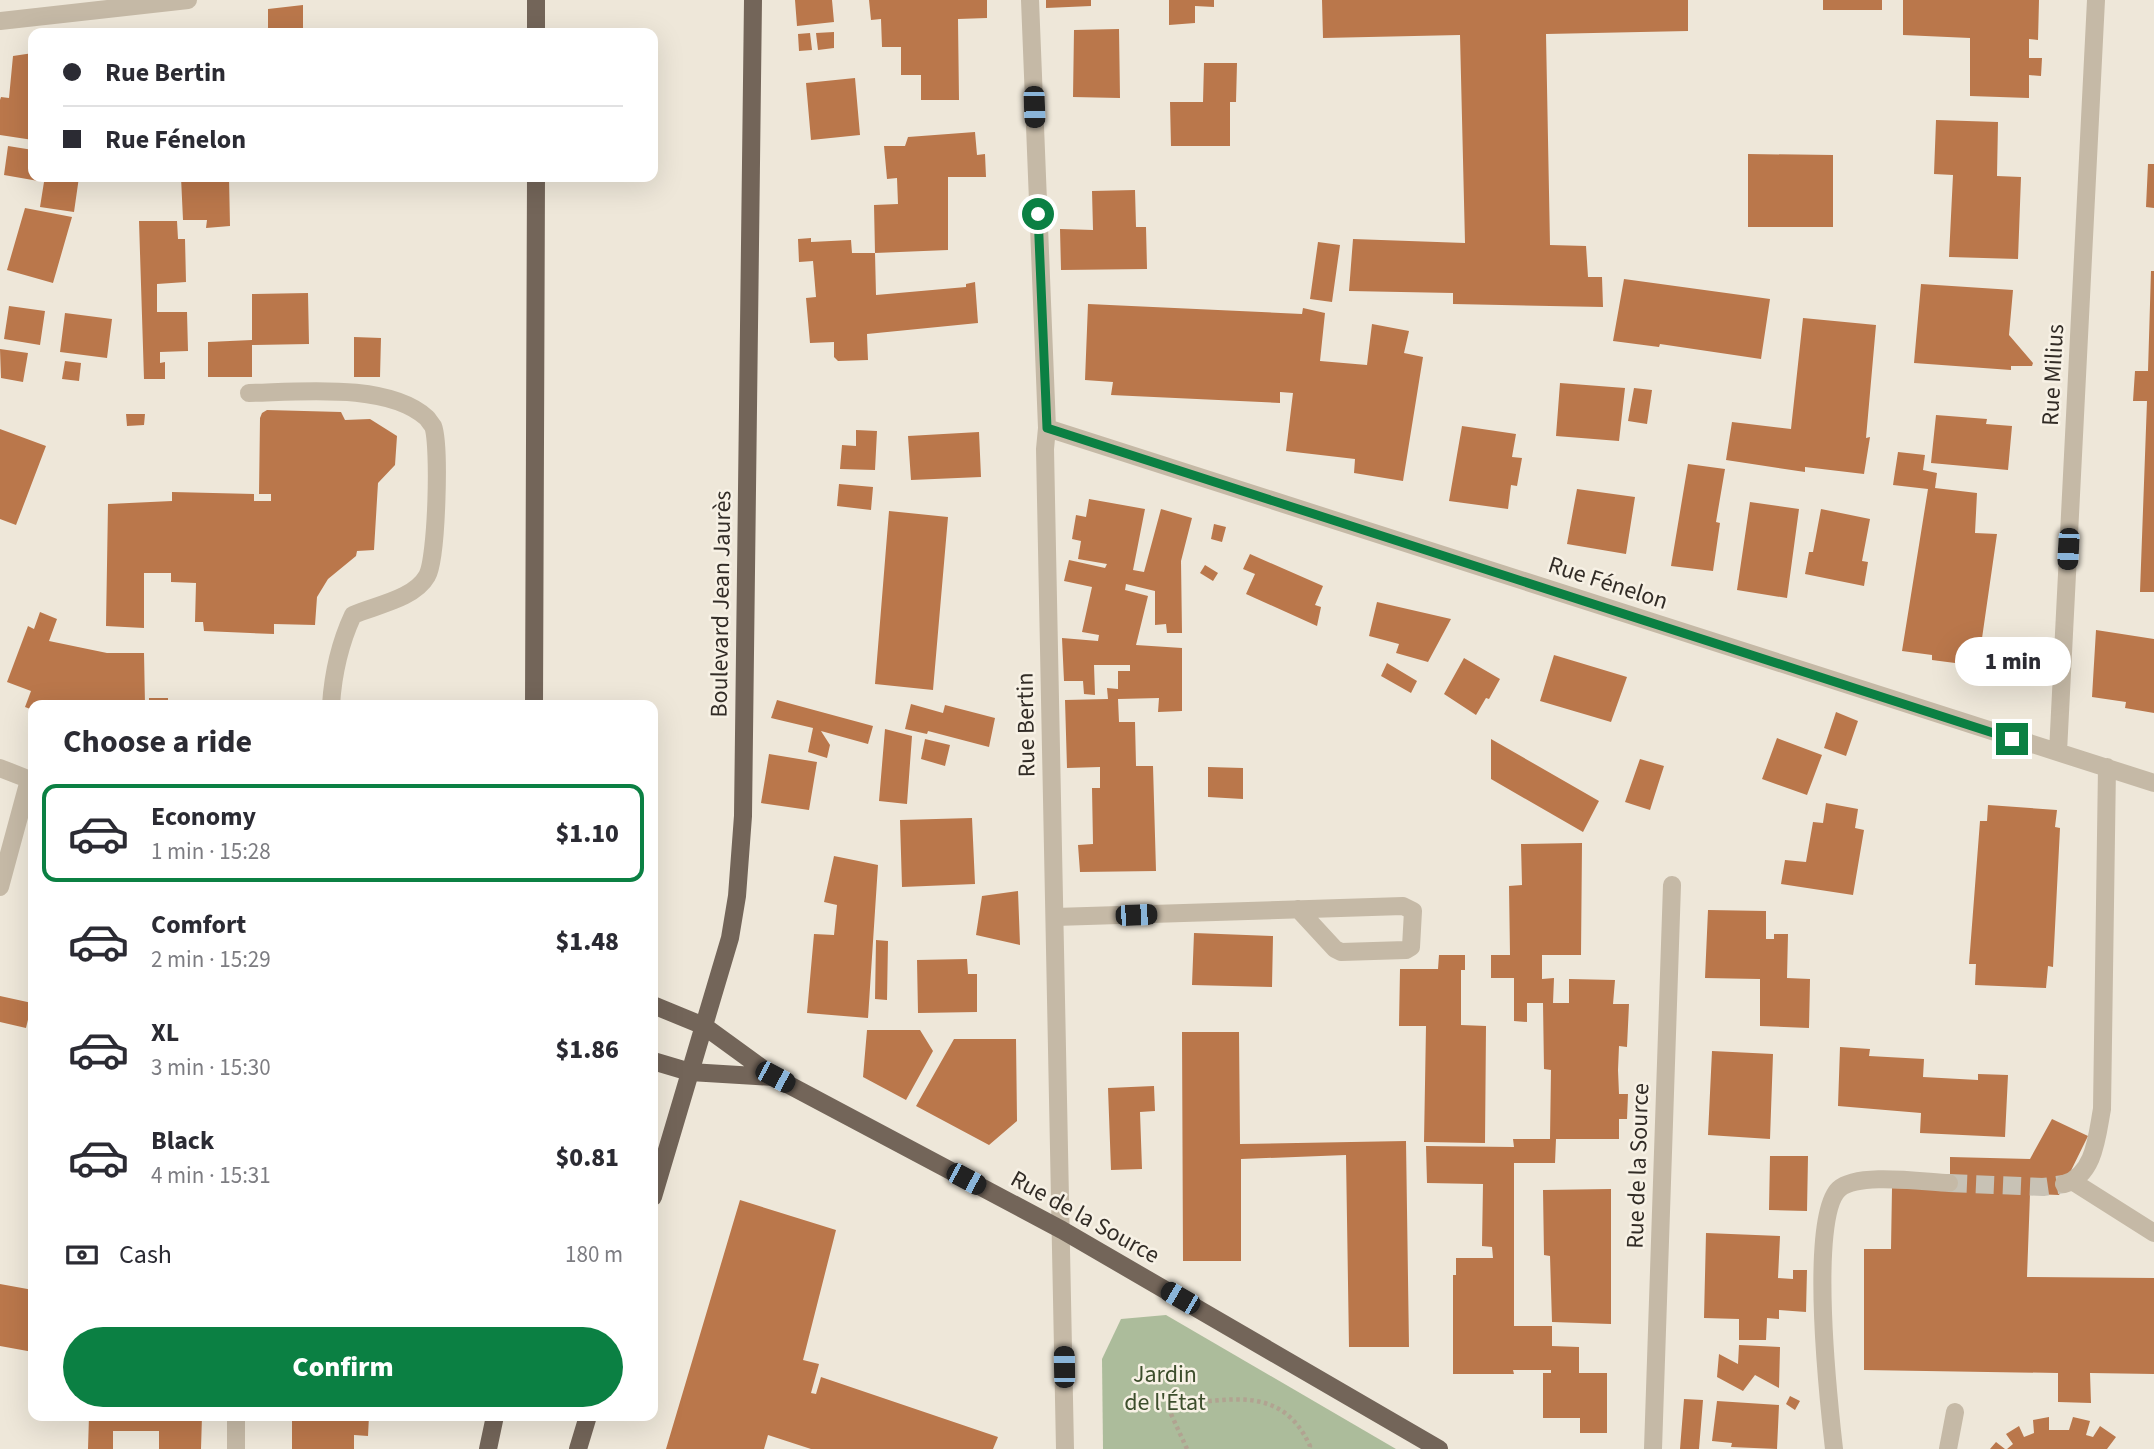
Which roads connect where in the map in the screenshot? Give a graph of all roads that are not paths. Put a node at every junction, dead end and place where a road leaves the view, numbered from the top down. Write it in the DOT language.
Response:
graph roads {
  1 [pos="188,0"];
  2 [pos="536,0"];
  3 [pos="753,0"];
  4 [pos="1030,0"];
  5 [pos="2096,0"];
  6 [pos="0,21"];
  7 [pos="536,28"];
  8 [pos="536,182"];
  9 [pos="249,393"];
  10 [pos="1047,428"];
  11 [pos="331,700"];
  12 [pos="534,700"];
  13 [pos="2058,752"];
  14 [pos="2107,767"];
  15 [pos="0,768"];
  16 [pos="28,779"];
  17 [pos="2154,783"];
  18 [pos="28,787"];
  19 [pos="6,837"];
  20 [pos="1672,885"];
  21 [pos="0,887"];
  22 [pos="1298,909"];
  23 [pos="1055,917"];
  24 [pos="658,1007"];
  25 [pos="704,1026"];
  26 [pos="658,1062"];
  27 [pos="690,1072"];
  28 [pos="775,1077"];
  29 [pos="658,1180"];
  30 [pos="1949,1183"];
  31 [pos="1062,1230"];
  32 [pos="2154,1233"];
  33 [pos="1955,1412"];
  34 [pos="236,1421"];
  35 [pos="494,1421"];
  36 [pos="586,1421"];
  37 [pos="236,1449"];
  38 [pos="488,1449"];
  39 [pos="578,1449"];
  40 [pos="1065,1449"];
  41 [pos="1439,1449"];
  42 [pos="1653,1449"];
  43 [pos="1834,1449"];
  44 [pos="1948,1449"];
  1 -- 6 [label="street"];
  2 -- 7 [label="main road"];
  3 -- 25 [label="main road, Boulevard Jean Jaurès"];
  4 -- 10 [label="street, Rue Bertin"];
  5 -- 13 [label="street, Rue Milius"];
  8 -- 12 [label="main road"];
  9 -- 11 [label="street"];
  10 -- 13 [label="street, Rue Fénelon"];
  10 -- 23 [label="street, Rue Bertin"];
  13 -- 14 [label="street, Rue Fénelon"];
  14 -- 17 [label="street, Rue Fénelon"];
  14 -- 32 [label="street"];
  15 -- 16 [label="street"];
  18 -- 19 [label="street"];
  19 -- 21 [label="street"];
  20 -- 42 [label="street, Rue de la Source"];
  22 -- 22 [label="street"];
  22 -- 23 [label="street"];
  23 -- 31 [label="street, Rue Bertin"];
  24 -- 25 [label="main road, Rue de la Source"];
  25 -- 27 [label="main road, Boulevard Jean Jaurès"];
  25 -- 28 [label="main road, Rue de la Source"];
  26 -- 27 [label="main road, Rue de la Source"];
  27 -- 28 [label="main road, Rue de la Source"];
  27 -- 29 [label="main road, Boulevard Jean Jaurès"];
  28 -- 31 [label="main road, Rue de la Source"];
  30 -- 43 [label="street"];
  31 -- 40 [label="street, Rue Bertin"];
  31 -- 41 [label="main road, Rue de la Source"];
  33 -- 44 [label="street"];
  34 -- 37 [label="street"];
  35 -- 38 [label="main road"];
  36 -- 39 [label="main road"];
}
